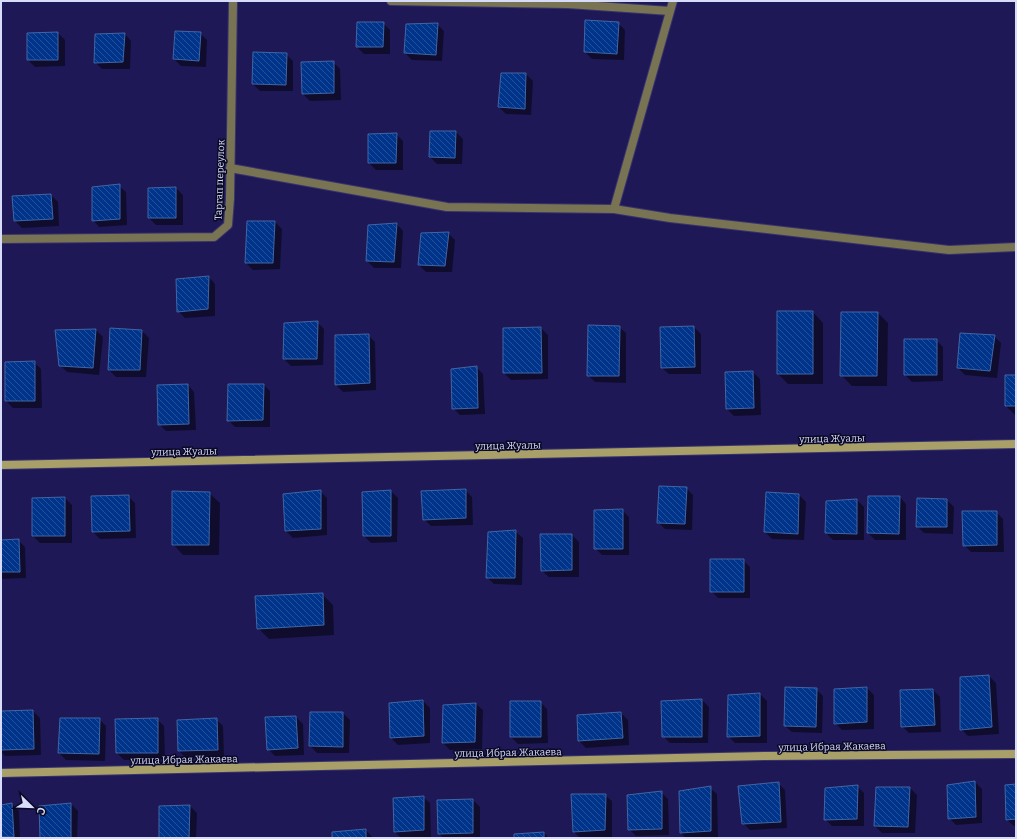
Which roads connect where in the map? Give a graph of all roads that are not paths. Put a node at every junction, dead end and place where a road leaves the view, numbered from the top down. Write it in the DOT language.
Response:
graph roads {
  1 [pos="233,1"];
  2 [pos="391,1"];
  3 [pos="673,1"];
  4 [pos="670,11"];
  5 [pos="230,168"];
  6 [pos="614,209"];
  7 [pos="1,239"];
  8 [pos="1016,247"];
  9 [pos="1016,444"];
  10 [pos="1,465"];
  11 [pos="1016,754"];
  12 [pos="1,773"];
  1 -- 5 [label="street, Таргап переулок"];
  2 -- 4 [label="street"];
  3 -- 4 [label="street"];
  4 -- 6 [label="street"];
  5 -- 6 [label="street"];
  5 -- 7 [label="street, Таргап переулок"];
  6 -- 8 [label="street"];
  9 -- 10 [label="street, улица Жуалы"];
  11 -- 12 [label="street, улица Ибрая Жакаева"];
}
